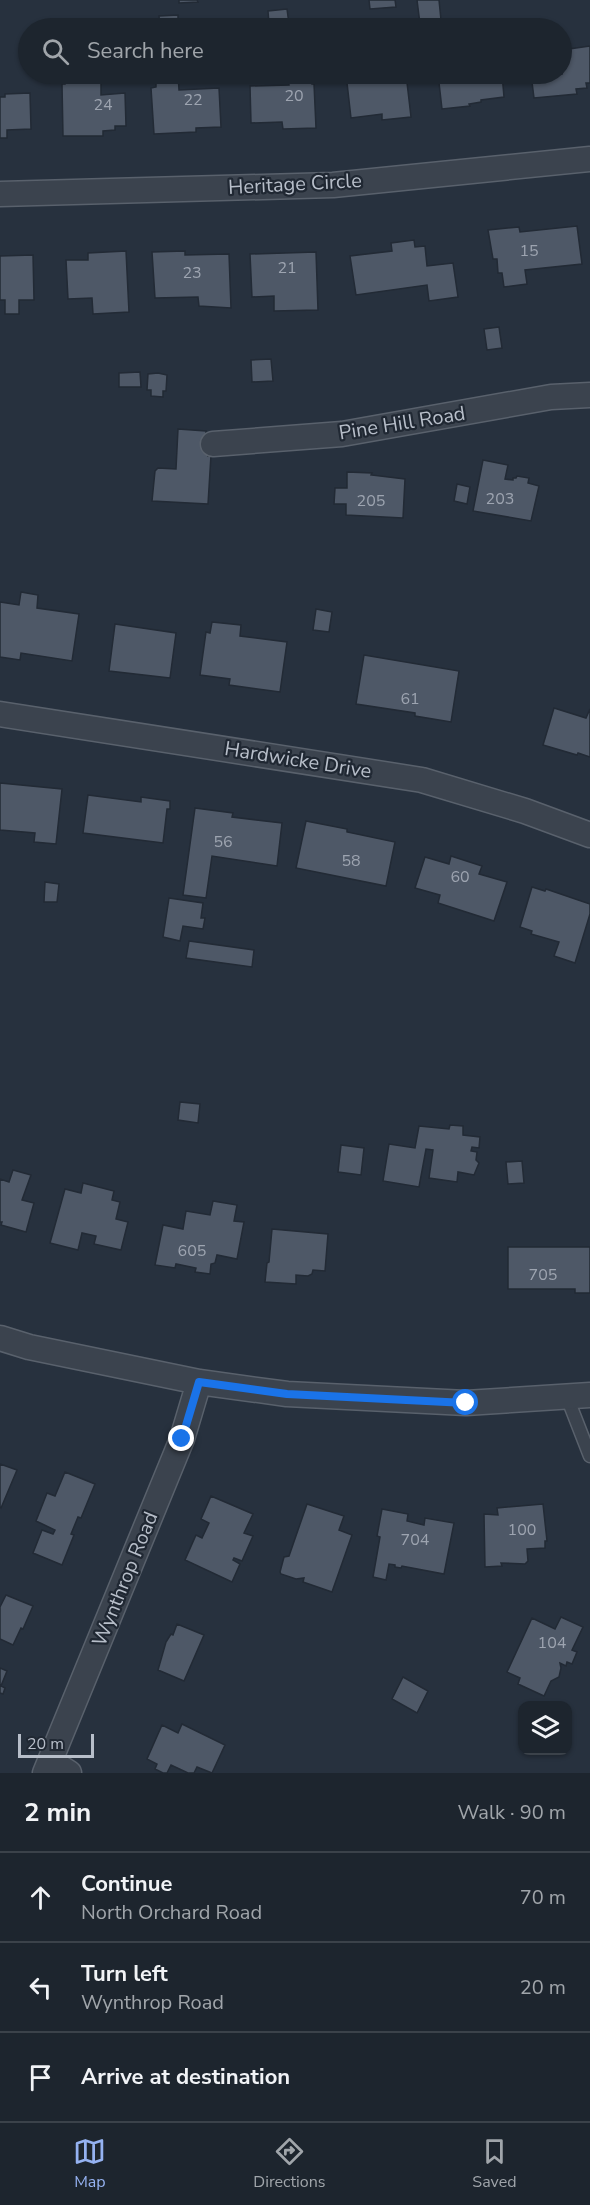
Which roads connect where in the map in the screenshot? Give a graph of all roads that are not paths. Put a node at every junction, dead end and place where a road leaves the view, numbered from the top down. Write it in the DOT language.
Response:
graph roads {
  1 [pos="590,159"];
  2 [pos="0,194"];
  3 [pos="590,395"];
  4 [pos="213,444"];
  5 [pos="0,714"];
  6 [pos="590,835"];
  7 [pos="0,1338"];
  8 [pos="199,1382"];
  9 [pos="579,1396"];
  10 [pos="590,1456"];
  11 [pos="55,1769"];
  1 -- 2 [label="street, Heritage Circle"];
  3 -- 4 [label="street, Pine Hill Road"];
  5 -- 6 [label="street, Hardwicke Drive"];
  7 -- 8 [label="street"];
  8 -- 9 [label="street"];
  8 -- 11 [label="street, Wynthrop Road"];
  9 -- 10 [label="lane"];
}
